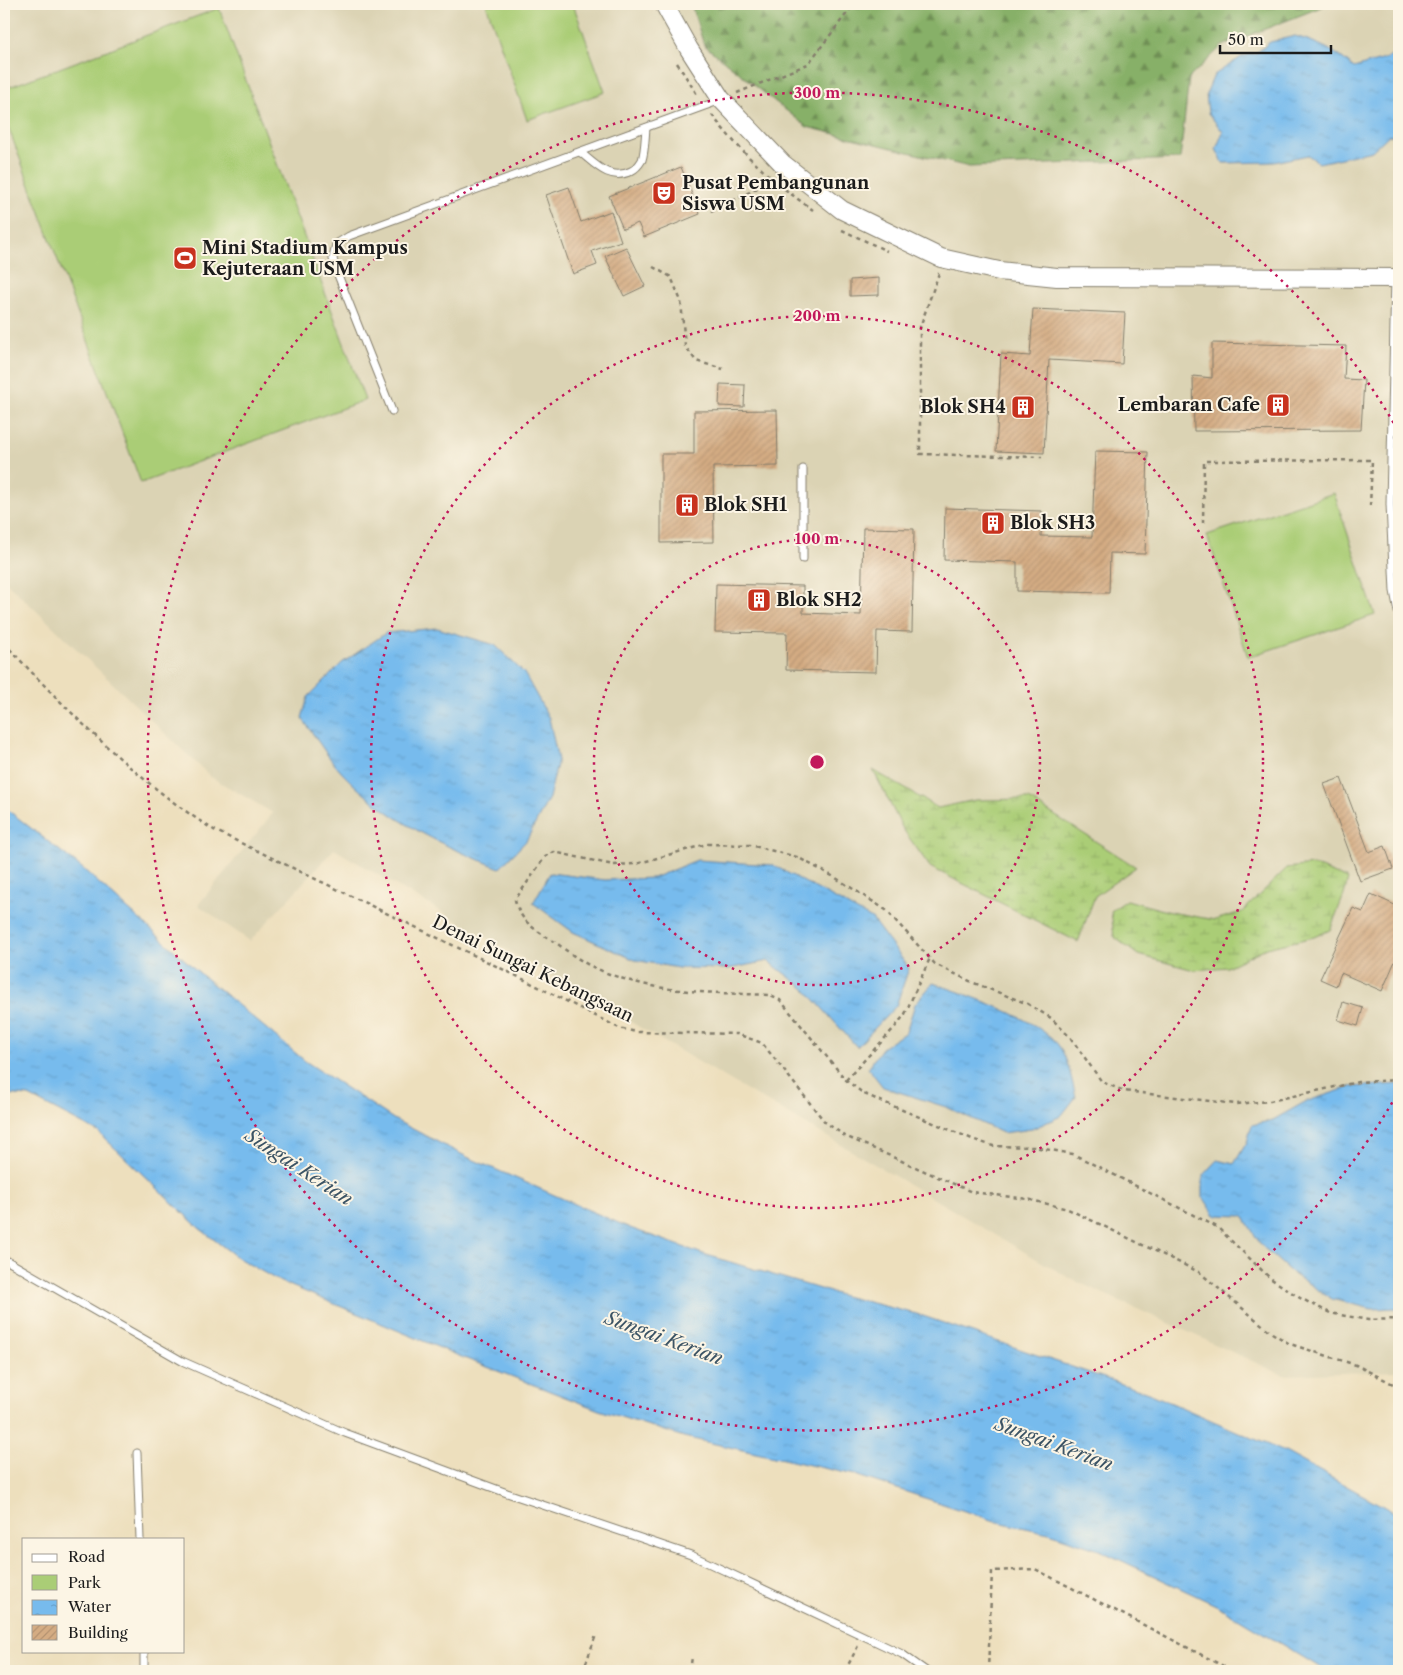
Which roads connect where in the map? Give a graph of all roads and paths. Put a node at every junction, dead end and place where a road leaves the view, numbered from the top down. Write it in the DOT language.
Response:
graph roads {
  1 [pos="664,4"];
  2 [pos="854,4"];
  3 [pos="721,99"];
  4 [pos="646,128"];
  5 [pos="580,152"];
  6 [pos="773,180"];
  7 [pos="711,212"];
  8 [pos="653,267"];
  9 [pos="940,270"];
  10 [pos="1397,278"];
  11 [pos="723,369"];
  12 [pos="392,411"];
  13 [pos="1042,457"];
  14 [pos="803,469"];
  15 [pos="1370,507"];
  16 [pos="1203,523"];
  17 [pos="804,559"];
  18 [pos="1399,617"];
  19 [pos="4,643"];
  20 [pos="930,958"];
  21 [pos="846,1080"];
  22 [pos="1399,1080"];
  23 [pos="4,1259"];
  24 [pos="1399,1319"];
  25 [pos="1399,1388"];
  26 [pos="137,1453"];
  27 [pos="140,1538"];
  28 [pos="596,1635"];
  29 [pos="864,1636"];
  30 [pos="144,1652"];
  31 [pos="692,1657"];
  32 [pos="144,1671"];
  33 [pos="583,1671"];
  34 [pos="690,1671"];
  35 [pos="845,1671"];
  36 [pos="926,1671"];
  37 [pos="988,1671"];
  38 [pos="1233,1671"];
  1 -- 3 [label="street"];
  2 -- 3 [label="path"];
  3 -- 4 [label="lane"];
  3 -- 10 [label="street"];
  4 -- 5 [label="lane"];
  4 -- 5 [label="lane"];
  5 -- 12 [label="lane"];
  6 -- 7 [label="path"];
  8 -- 11 [label="path"];
  9 -- 13 [label="path"];
  10 -- 18 [label="lane"];
  14 -- 17 [label="lane"];
  15 -- 16 [label="path"];
  19 -- 25 [label="path, Denai Sungai Kebangsaan"];
  20 -- 21 [label="path"];
  20 -- 21 [label="path"];
  20 -- 22 [label="path"];
  21 -- 24 [label="path"];
  23 -- 29 [label="lane"];
  26 -- 27 [label="lane"];
  28 -- 33 [label="path"];
  29 -- 35 [label="path"];
  29 -- 36 [label="lane"];
  30 -- 32 [label="lane"];
  31 -- 34 [label="path"];
  37 -- 38 [label="path"];
}
